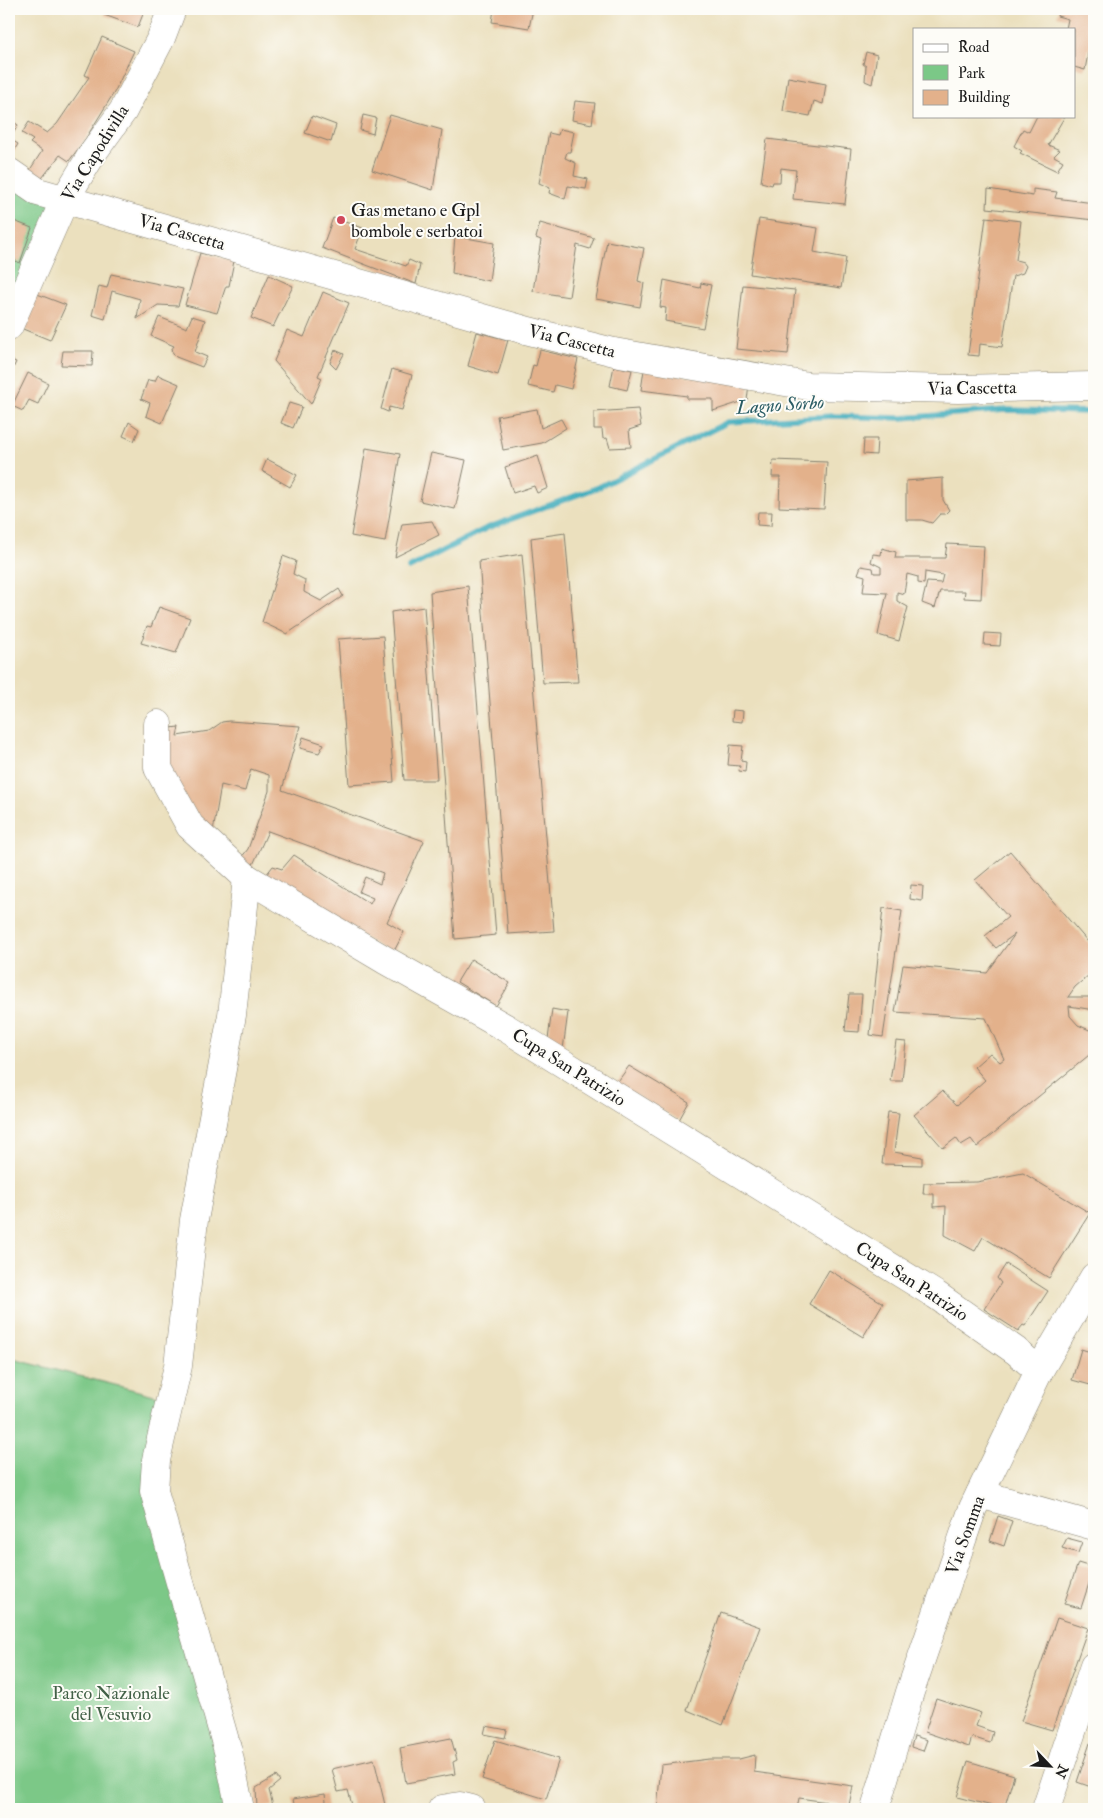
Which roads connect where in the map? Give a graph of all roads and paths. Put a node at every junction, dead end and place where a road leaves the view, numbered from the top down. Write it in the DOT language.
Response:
graph roads {
  1 [pos="172,9"];
  2 [pos="9,172"];
  3 [pos="65,199"];
  4 [pos="9,326"];
  5 [pos="1094,386"];
  6 [pos="158,724"];
  7 [pos="247,878"];
  8 [pos="1094,1277"];
  9 [pos="1039,1371"];
  10 [pos="980,1494"];
  11 [pos="1094,1526"];
  12 [pos="1094,1666"];
  13 [pos="240,1809"];
  14 [pos="442,1809"];
  15 [pos="472,1809"];
  16 [pos="875,1809"];
  17 [pos="1046,1809"];
  1 -- 3 [label="street, Via Capodivilla"];
  2 -- 3 [label="street, Via Cascetta"];
  3 -- 4 [label="street, Via Capodivilla"];
  3 -- 5 [label="street, Via Cascetta"];
  6 -- 7 [label="street, Cupa San Patrizio"];
  7 -- 9 [label="street, Cupa San Patrizio"];
  7 -- 13 [label="street"];
  8 -- 9 [label="street, Via Somma"];
  9 -- 10 [label="street, Via Somma"];
  10 -- 11 [label="street"];
  10 -- 16 [label="street, Via Somma"];
  12 -- 17 [label="street"];
  14 -- 15 [label="street"];
}
